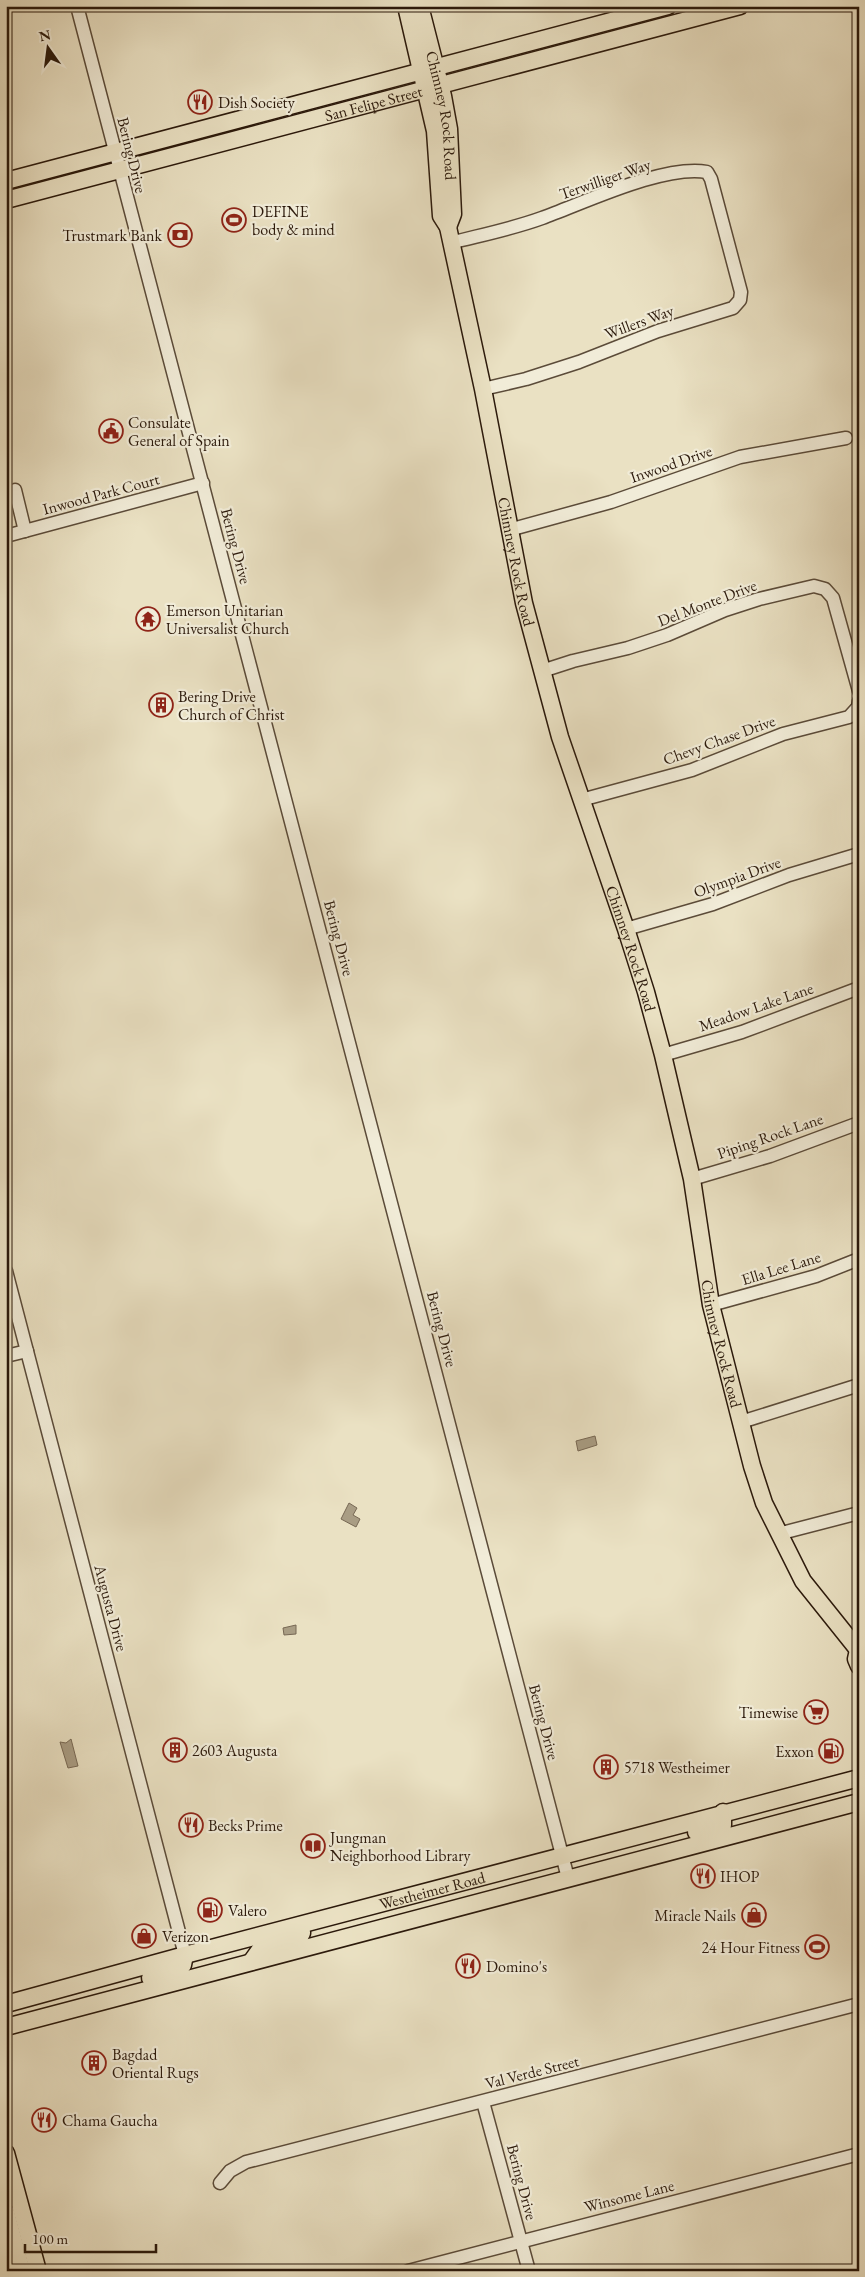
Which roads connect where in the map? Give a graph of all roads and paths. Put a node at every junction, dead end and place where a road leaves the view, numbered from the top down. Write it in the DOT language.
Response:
graph roads {
  1 [pos="77,6"];
  2 [pos="406,6"];
  3 [pos="420,6"];
  4 [pos="668,6"];
  5 [pos="740,6"];
  6 [pos="610,21"];
  7 [pos="614,40"];
  8 [pos="428,68"];
  9 [pos="433,87"];
  10 [pos="114,152"];
  11 [pos="119,170"];
  12 [pos="6,181"];
  13 [pos="6,200"];
  14 [pos="449,235"];
  15 [pos="727,236"];
  16 [pos="483,389"];
  17 [pos="846,438"];
  18 [pos="203,483"];
  19 [pos="15,490"];
  20 [pos="509,530"];
  21 [pos="25,531"];
  22 [pos="6,536"];
  23 [pos="542,671"];
  24 [pos="859,692"];
  25 [pos="859,702"];
  26 [pos="581,800"];
  27 [pos="859,854"];
  28 [pos="626,929"];
  29 [pos="859,988"];
  30 [pos="663,1054"];
  31 [pos="859,1123"];
  32 [pos="692,1178"];
  33 [pos="859,1259"];
  34 [pos="6,1271"];
  35 [pos="711,1305"];
  36 [pos="27,1351"];
  37 [pos="6,1356"];
  38 [pos="859,1385"];
  39 [pos="741,1422"];
  40 [pos="859,1512"];
  41 [pos="778,1534"];
  42 [pos="857,1650"];
  43 [pos="859,1778"];
  44 [pos="806,1792"];
  45 [pos="859,1802"];
  46 [pos="727,1807"];
  47 [pos="742,1832"];
  48 [pos="682,1847"];
  49 [pos="562,1855"];
  50 [pos="568,1878"];
  51 [pos="376,1905"];
  52 [pos="301,1925"];
  53 [pos="315,1946"];
  54 [pos="185,1955"];
  55 [pos="251,1962"];
  56 [pos="134,1992"];
  57 [pos="6,2004"];
  58 [pos="859,2004"];
  59 [pos="6,2027"];
  60 [pos="483,2102"];
  61 [pos="6,2153"];
  62 [pos="859,2154"];
  63 [pos="220,2183"];
  64 [pos="11,2190"];
  65 [pos="6,2212"];
  66 [pos="521,2241"];
  67 [pos="22,2271"];
  68 [pos="38,2271"];
  69 [pos="408,2271"];
  70 [pos="529,2271"];
  1 -- 10 [label="street, Bering Drive"];
  2 -- 8 [label="main road, Chimney Rock Road"];
  3 -- 8 [label="main road, Chimney Rock Road"];
  4 -- 6 [label="main road, San Felipe Street"];
  5 -- 7 [label="main road, San Felipe Street"];
  6 -- 7 [label="main road"];
  6 -- 8 [label="main road, San Felipe Street"];
  7 -- 9 [label="main road, San Felipe Street"];
  8 -- 9 [label="main road, Chimney Rock Road"];
  8 -- 10 [label="main road, San Felipe Street"];
  9 -- 11 [label="main road, San Felipe Street"];
  9 -- 14 [label="main road, Chimney Rock Road"];
  10 -- 11 [label="street, Bering Drive"];
  10 -- 12 [label="main road, San Felipe Street"];
  11 -- 13 [label="main road, San Felipe Street"];
  11 -- 18 [label="street, Bering Drive"];
  14 -- 15 [label="street, Terwilliger Way"];
  14 -- 16 [label="main road, Chimney Rock Road"];
  15 -- 16 [label="street, Willers Way"];
  16 -- 20 [label="main road, Chimney Rock Road"];
  17 -- 20 [label="street, Inwood Drive"];
  18 -- 21 [label="street, Inwood Park Court"];
  18 -- 49 [label="street, Bering Drive"];
  19 -- 21 [label="street"];
  20 -- 23 [label="main road, Chimney Rock Road"];
  21 -- 22 [label="street, Inwood Park Court"];
  23 -- 24 [label="street, Del Monte Drive"];
  23 -- 26 [label="main road, Chimney Rock Road"];
  25 -- 26 [label="street, Chevy Chase Drive"];
  26 -- 28 [label="main road, Chimney Rock Road"];
  27 -- 28 [label="street, Olympia Drive"];
  28 -- 30 [label="main road, Chimney Rock Road"];
  29 -- 30 [label="street, Meadow Lake Lane"];
  30 -- 32 [label="main road, Chimney Rock Road"];
  31 -- 32 [label="street, Piping Rock Lane"];
  32 -- 35 [label="main road, Chimney Rock Road"];
  33 -- 35 [label="street, Ella Lee Lane"];
  34 -- 36 [label="street, Augusta Drive"];
  35 -- 39 [label="main road, Chimney Rock Road"];
  36 -- 37 [label="street"];
  36 -- 54 [label="street, Augusta Drive"];
  38 -- 39 [label="street"];
  39 -- 41 [label="main road, Chimney Rock Road"];
  40 -- 41 [label="street"];
  41 -- 42 [label="main road, Chimney Rock Road"];
  43 -- 44 [label="main road, Westheimer Road"];
  44 -- 46 [label="main road, Westheimer Road"];
  44 -- 47 [label="main road"];
  45 -- 47 [label="main road, Westheimer Road"];
  46 -- 48 [label="main road"];
  46 -- 49 [label="main road, Westheimer Road"];
  47 -- 48 [label="main road, Westheimer Road"];
  48 -- 50 [label="main road, Westheimer Road"];
  49 -- 50 [label="street, Bering Drive"];
  49 -- 51 [label="main road, Westheimer Road"];
  50 -- 53 [label="main road, Westheimer Road"];
  51 -- 52 [label="main road, Westheimer Road"];
  51 -- 53 [label="main road"];
  52 -- 54 [label="main road, Westheimer Road"];
  52 -- 55 [label="main road"];
  53 -- 55 [label="main road, Westheimer Road"];
  54 -- 56 [label="main road"];
  54 -- 57 [label="main road, Westheimer Road"];
  55 -- 56 [label="main road, Westheimer Road"];
  56 -- 59 [label="main road, Westheimer Road"];
  58 -- 60 [label="street, Val Verde Street"];
  60 -- 63 [label="street, Val Verde Street"];
  60 -- 66 [label="street, Bering Drive"];
  61 -- 64 [label="main road"];
  62 -- 66 [label="street, Winsome Lane"];
  64 -- 68 [label="main road"];
  65 -- 67 [label="main road"];
  66 -- 69 [label="street, Winsome Lane"];
  66 -- 70 [label="street, Bering Drive"];
}
